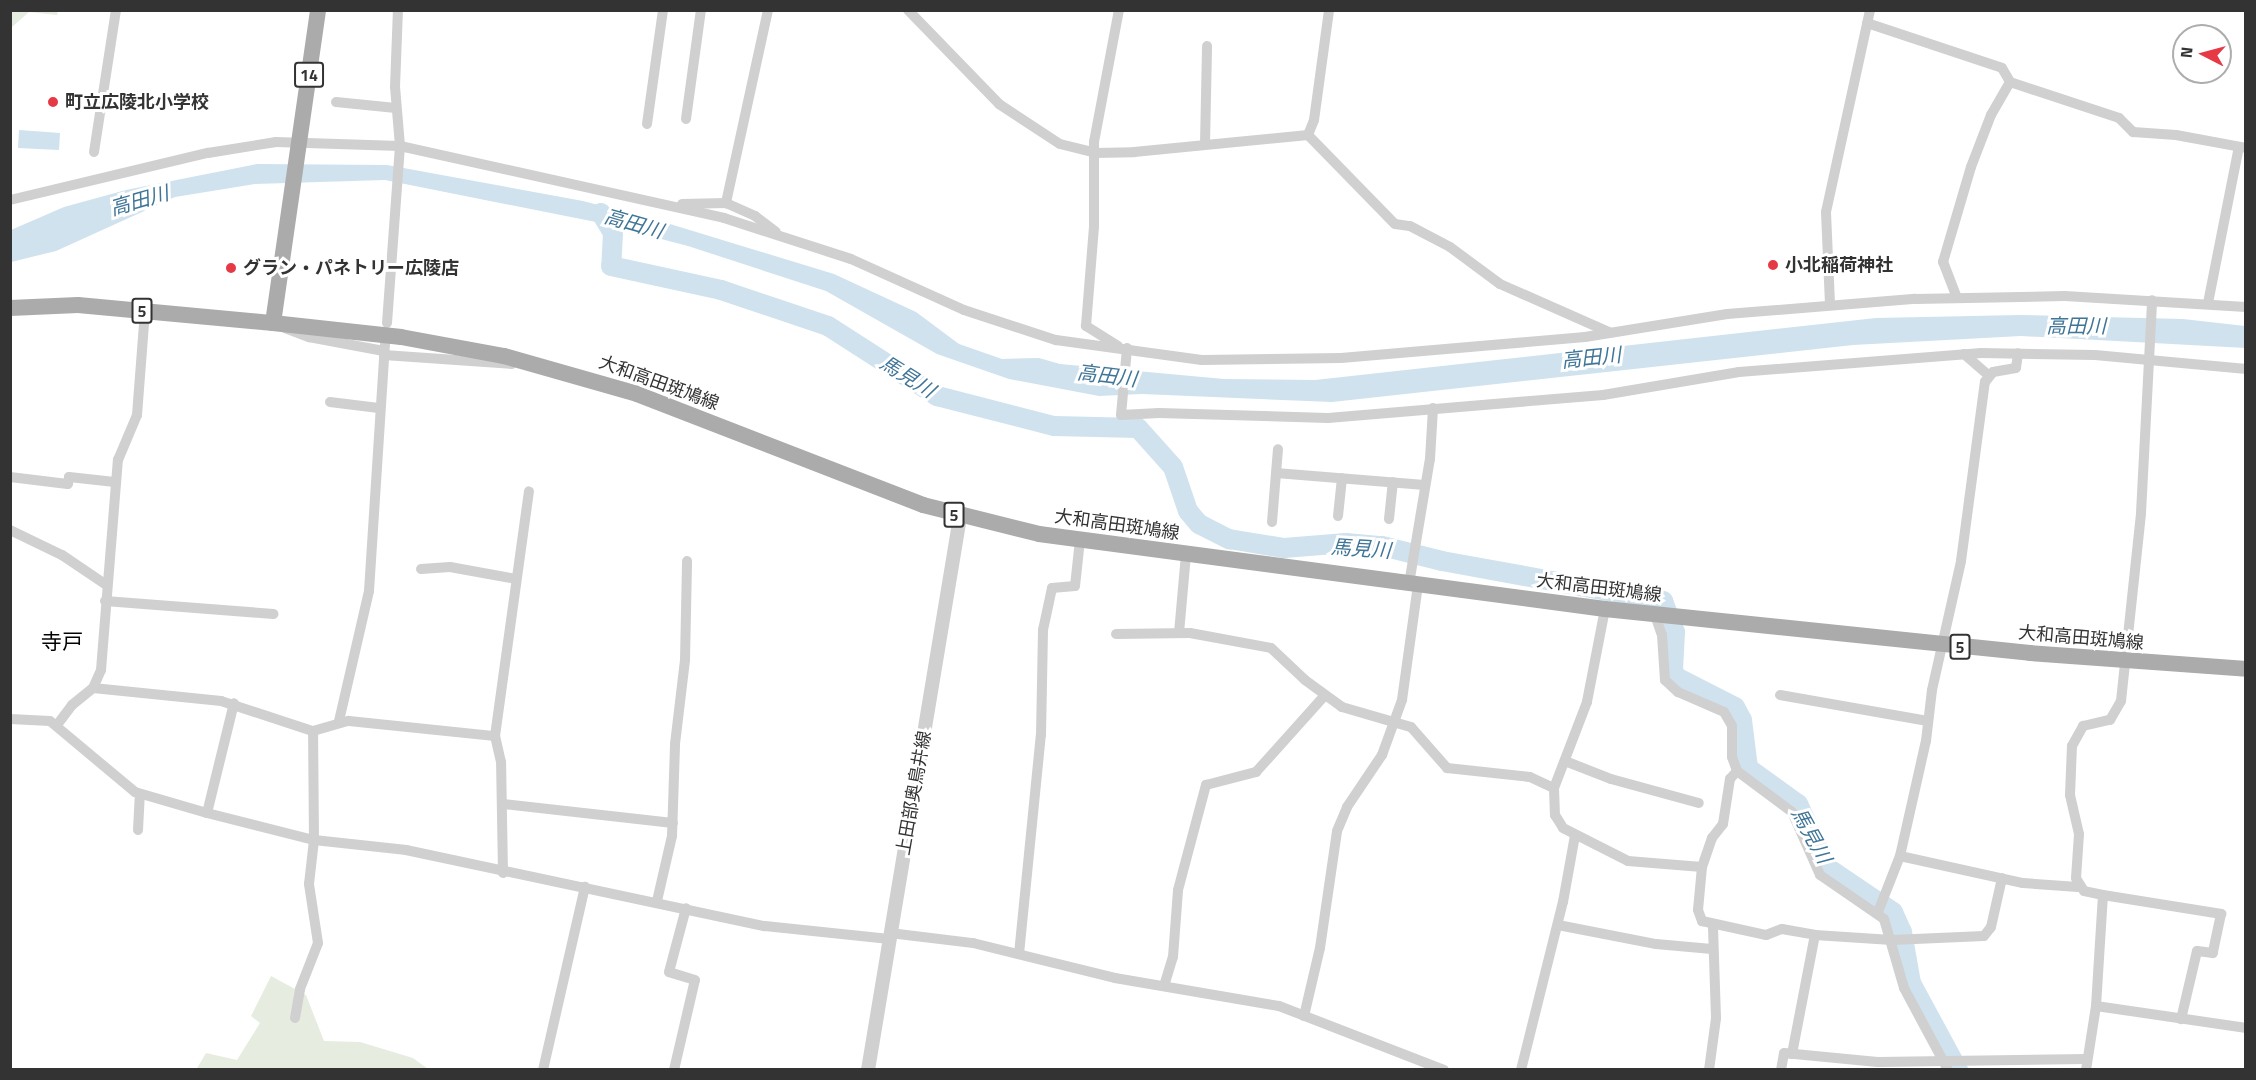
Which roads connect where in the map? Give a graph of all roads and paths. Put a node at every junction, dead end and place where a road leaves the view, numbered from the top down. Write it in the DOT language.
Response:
graph roads {
  1 [pos="116,10"];
  2 [pos="318,10"];
  3 [pos="398,10"];
  4 [pos="663,10"];
  5 [pos="701,10"];
  6 [pos="768,10"];
  7 [pos="908,10"];
  8 [pos="1119,10"];
  9 [pos="1329,10"];
  10 [pos="1870,10"];
  11 [pos="1867,23"];
  12 [pos="1208,46"];
  13 [pos="2010,82"];
  14 [pos="336,102"];
  15 [pos="396,108"];
  16 [pos="686,119"];
  17 [pos="647,124"];
  18 [pos="1308,135"];
  19 [pos="300,140"];
  20 [pos="1205,144"];
  21 [pos="400,146"];
  22 [pos="2242,147"];
  23 [pos="94,152"];
  24 [pos="1095,153"];
  25 [pos="10,200"];
  26 [pos="726,203"];
  27 [pos="679,206"];
  28 [pos="779,235"];
  29 [pos="1957,298"];
  30 [pos="2152,302"];
  31 [pos="2208,303"];
  32 [pos="1830,304"];
  33 [pos="2246,307"];
  34 [pos="10,308"];
  35 [pos="146,311"];
  36 [pos="273,323"];
  37 [pos="387,323"];
  38 [pos="1611,333"];
  39 [pos="384,350"];
  40 [pos="1125,350"];
  41 [pos="2018,353"];
  42 [pos="1964,354"];
  43 [pos="2148,358"];
  44 [pos="546,366"];
  45 [pos="2246,369"];
  46 [pos="1988,375"];
  47 [pos="330,402"];
  48 [pos="379,408"];
  49 [pos="1433,408"];
  50 [pos="1278,449"];
  51 [pos="1276,473"];
  52 [pos="10,477"];
  53 [pos="1342,478"];
  54 [pos="115,482"];
  55 [pos="1393,482"];
  56 [pos="1425,485"];
  57 [pos="529,491"];
  58 [pos="1338,516"];
  59 [pos="960,517"];
  60 [pos="1389,519"];
  61 [pos="1272,522"];
  62 [pos="10,530"];
  63 [pos="1080,540"];
  64 [pos="1186,554"];
  65 [pos="687,561"];
  66 [pos="422,569"];
  67 [pos="516,579"];
  68 [pos="105,584"];
  69 [pos="1413,584"];
  70 [pos="105,601"];
  71 [pos="1605,609"];
  72 [pos="273,614"];
  73 [pos="1656,615"];
  74 [pos="1179,633"];
  75 [pos="1116,634"];
  76 [pos="1945,645"];
  77 [pos="2124,662"];
  78 [pos="2246,669"];
  79 [pos="93,688"];
  80 [pos="1325,695"];
  81 [pos="1780,695"];
  82 [pos="234,703"];
  83 [pos="10,719"];
  84 [pos="339,721"];
  85 [pos="1928,721"];
  86 [pos="1394,723"];
  87 [pos="57,725"];
  88 [pos="312,731"];
  89 [pos="495,736"];
  90 [pos="1565,760"];
  91 [pos="1737,771"];
  92 [pos="1554,788"];
  93 [pos="140,794"];
  94 [pos="1699,803"];
  95 [pos="503,804"];
  96 [pos="207,813"];
  97 [pos="673,823"];
  98 [pos="138,830"];
  99 [pos="1575,835"];
  100 [pos="314,840"];
  101 [pos="1900,856"];
  102 [pos="1702,867"];
  103 [pos="503,873"];
  104 [pos="2002,878"];
  105 [pos="585,887"];
  106 [pos="2078,887"];
  107 [pos="2103,895"];
  108 [pos="657,901"];
  109 [pos="1880,906"];
  110 [pos="686,908"];
  111 [pos="1558,925"];
  112 [pos="1713,926"];
  113 [pos="1815,935"];
  114 [pos="890,936"];
  115 [pos="1898,939"];
  116 [pos="1713,949"];
  117 [pos="1019,954"];
  118 [pos="1164,986"];
  119 [pos="2096,1006"];
  120 [pos="1304,1016"];
  121 [pos="295,1018"];
  122 [pos="2181,1019"];
  123 [pos="2246,1028"];
  124 [pos="1792,1054"];
  125 [pos="1951,1064"];
  126 [pos="2087,1064"];
  127 [pos="547,1069"];
  128 [pos="674,1070"];
  129 [pos="868,1070"];
  130 [pos="1444,1070"];
  131 [pos="1521,1070"];
  132 [pos="1709,1070"];
  133 [pos="1781,1070"];
  1 -- 23 [label="street"];
  2 -- 19 [label="main road, 14"];
  3 -- 15 [label="street"];
  4 -- 17 [label="street"];
  5 -- 16 [label="street"];
  6 -- 26 [label="street"];
  7 -- 24 [label="street"];
  8 -- 24 [label="street"];
  9 -- 18 [label="street"];
  10 -- 11 [label="street"];
  11 -- 13 [label="street"];
  11 -- 32 [label="street"];
  12 -- 20 [label="street"];
  13 -- 22 [label="street"];
  13 -- 29 [label="street"];
  14 -- 15 [label="street"];
  15 -- 21 [label="street"];
  18 -- 20 [label="street"];
  18 -- 38 [label="street"];
  19 -- 21 [label="street"];
  19 -- 25 [label="street"];
  19 -- 36 [label="main road, 14"];
  20 -- 24 [label="street"];
  21 -- 27 [label="street"];
  21 -- 37 [label="street"];
  22 -- 31 [label="street"];
  24 -- 40 [label="street"];
  26 -- 27 [label="street"];
  26 -- 28 [label="street"];
  27 -- 28 [label="street"];
  28 -- 40 [label="street"];
  29 -- 30 [label="street"];
  29 -- 32 [label="street"];
  30 -- 31 [label="street"];
  30 -- 43 [label="street"];
  31 -- 33 [label="street"];
  32 -- 38 [label="street"];
  34 -- 35 [label="main road, 大和高田斑鳩線 / 5"];
  35 -- 36 [label="main road, 大和高田斑鳩線 / 5"];
  35 -- 54 [label="street"];
  36 -- 39 [label="street"];
  36 -- 44 [label="main road, 大和高田斑鳩線 / 5"];
  38 -- 40 [label="street"];
  39 -- 44 [label="street"];
  39 -- 48 [label="street"];
  40 -- 49 [label="street"];
  41 -- 42 [label="street"];
  41 -- 43 [label="street"];
  41 -- 46 [label="street"];
  42 -- 46 [label="street"];
  42 -- 49 [label="street"];
  43 -- 45 [label="street"];
  43 -- 77 [label="street"];
  44 -- 59 [label="main road, 大和高田斑鳩線 / 5"];
  46 -- 76 [label="street"];
  47 -- 48 [label="street"];
  48 -- 84 [label="street"];
  49 -- 56 [label="street"];
  50 -- 51 [label="street"];
  51 -- 53 [label="street"];
  51 -- 61 [label="street"];
  52 -- 54 [label="street"];
  53 -- 55 [label="street"];
  53 -- 58 [label="street"];
  54 -- 68 [label="street"];
  55 -- 56 [label="street"];
  55 -- 60 [label="street"];
  56 -- 69 [label="street"];
  57 -- 67 [label="street"];
  59 -- 63 [label="main road, 大和高田斑鳩線 / 5"];
  59 -- 114 [label="street, 上田部奥鳥井線"];
  62 -- 68 [label="street"];
  63 -- 64 [label="main road, 大和高田斑鳩線 / 5"];
  63 -- 117 [label="street"];
  64 -- 69 [label="main road, 大和高田斑鳩線 / 5"];
  64 -- 74 [label="street"];
  65 -- 97 [label="street"];
  66 -- 67 [label="street"];
  67 -- 89 [label="street"];
  68 -- 70 [label="street"];
  69 -- 71 [label="main road, 大和高田斑鳩線 / 5"];
  69 -- 86 [label="street"];
  70 -- 72 [label="street"];
  70 -- 79 [label="street"];
  71 -- 73 [label="main road, 大和高田斑鳩線 / 5"];
  71 -- 90 [label="street"];
  73 -- 76 [label="main road, 大和高田斑鳩線 / 5"];
  73 -- 91 [label="street"];
  74 -- 75 [label="street"];
  74 -- 80 [label="street"];
  76 -- 77 [label="main road, 大和高田斑鳩線 / 5"];
  76 -- 85 [label="street"];
  77 -- 78 [label="main road, 大和高田斑鳩線 / 5"];
  77 -- 106 [label="street"];
  79 -- 82 [label="street"];
  79 -- 87 [label="street"];
  80 -- 86 [label="street"];
  80 -- 118 [label="street"];
  81 -- 85 [label="street"];
  82 -- 88 [label="street"];
  82 -- 96 [label="street"];
  83 -- 87 [label="street"];
  84 -- 88 [label="street"];
  84 -- 89 [label="street"];
  85 -- 101 [label="street"];
  86 -- 92 [label="street"];
  86 -- 120 [label="street"];
  87 -- 93 [label="street"];
  88 -- 100 [label="street"];
  89 -- 95 [label="street"];
  90 -- 92 [label="street"];
  90 -- 94 [label="street"];
  91 -- 102 [label="street"];
  91 -- 109 [label="street"];
  92 -- 99 [label="street"];
  93 -- 96 [label="street"];
  93 -- 98 [label="street"];
  95 -- 97 [label="street"];
  95 -- 103 [label="street"];
  96 -- 100 [label="street"];
  97 -- 108 [label="street"];
  99 -- 102 [label="street"];
  99 -- 111 [label="street"];
  100 -- 103 [label="street"];
  100 -- 121 [label="street"];
  101 -- 104 [label="street"];
  101 -- 109 [label="street"];
  102 -- 112 [label="street"];
  103 -- 105 [label="street"];
  104 -- 106 [label="street"];
  104 -- 115 [label="street"];
  105 -- 108 [label="street"];
  105 -- 127 [label="street"];
  106 -- 107 [label="street"];
  107 -- 119 [label="street"];
  107 -- 122 [label="street"];
  108 -- 110 [label="street"];
  109 -- 115 [label="street"];
  110 -- 114 [label="street"];
  110 -- 128 [label="street"];
  111 -- 116 [label="street"];
  111 -- 131 [label="street"];
  112 -- 113 [label="street"];
  112 -- 116 [label="street"];
  113 -- 115 [label="street"];
  113 -- 124 [label="street"];
  114 -- 117 [label="street"];
  114 -- 129 [label="street, 上田部奥鳥井線"];
  115 -- 125 [label="street"];
  116 -- 132 [label="street"];
  117 -- 118 [label="street"];
  118 -- 120 [label="street"];
  119 -- 122 [label="street"];
  119 -- 126 [label="street"];
  120 -- 130 [label="street"];
  122 -- 123 [label="street"];
  124 -- 125 [label="street"];
  124 -- 133 [label="street"];
  125 -- 126 [label="street"];
}
